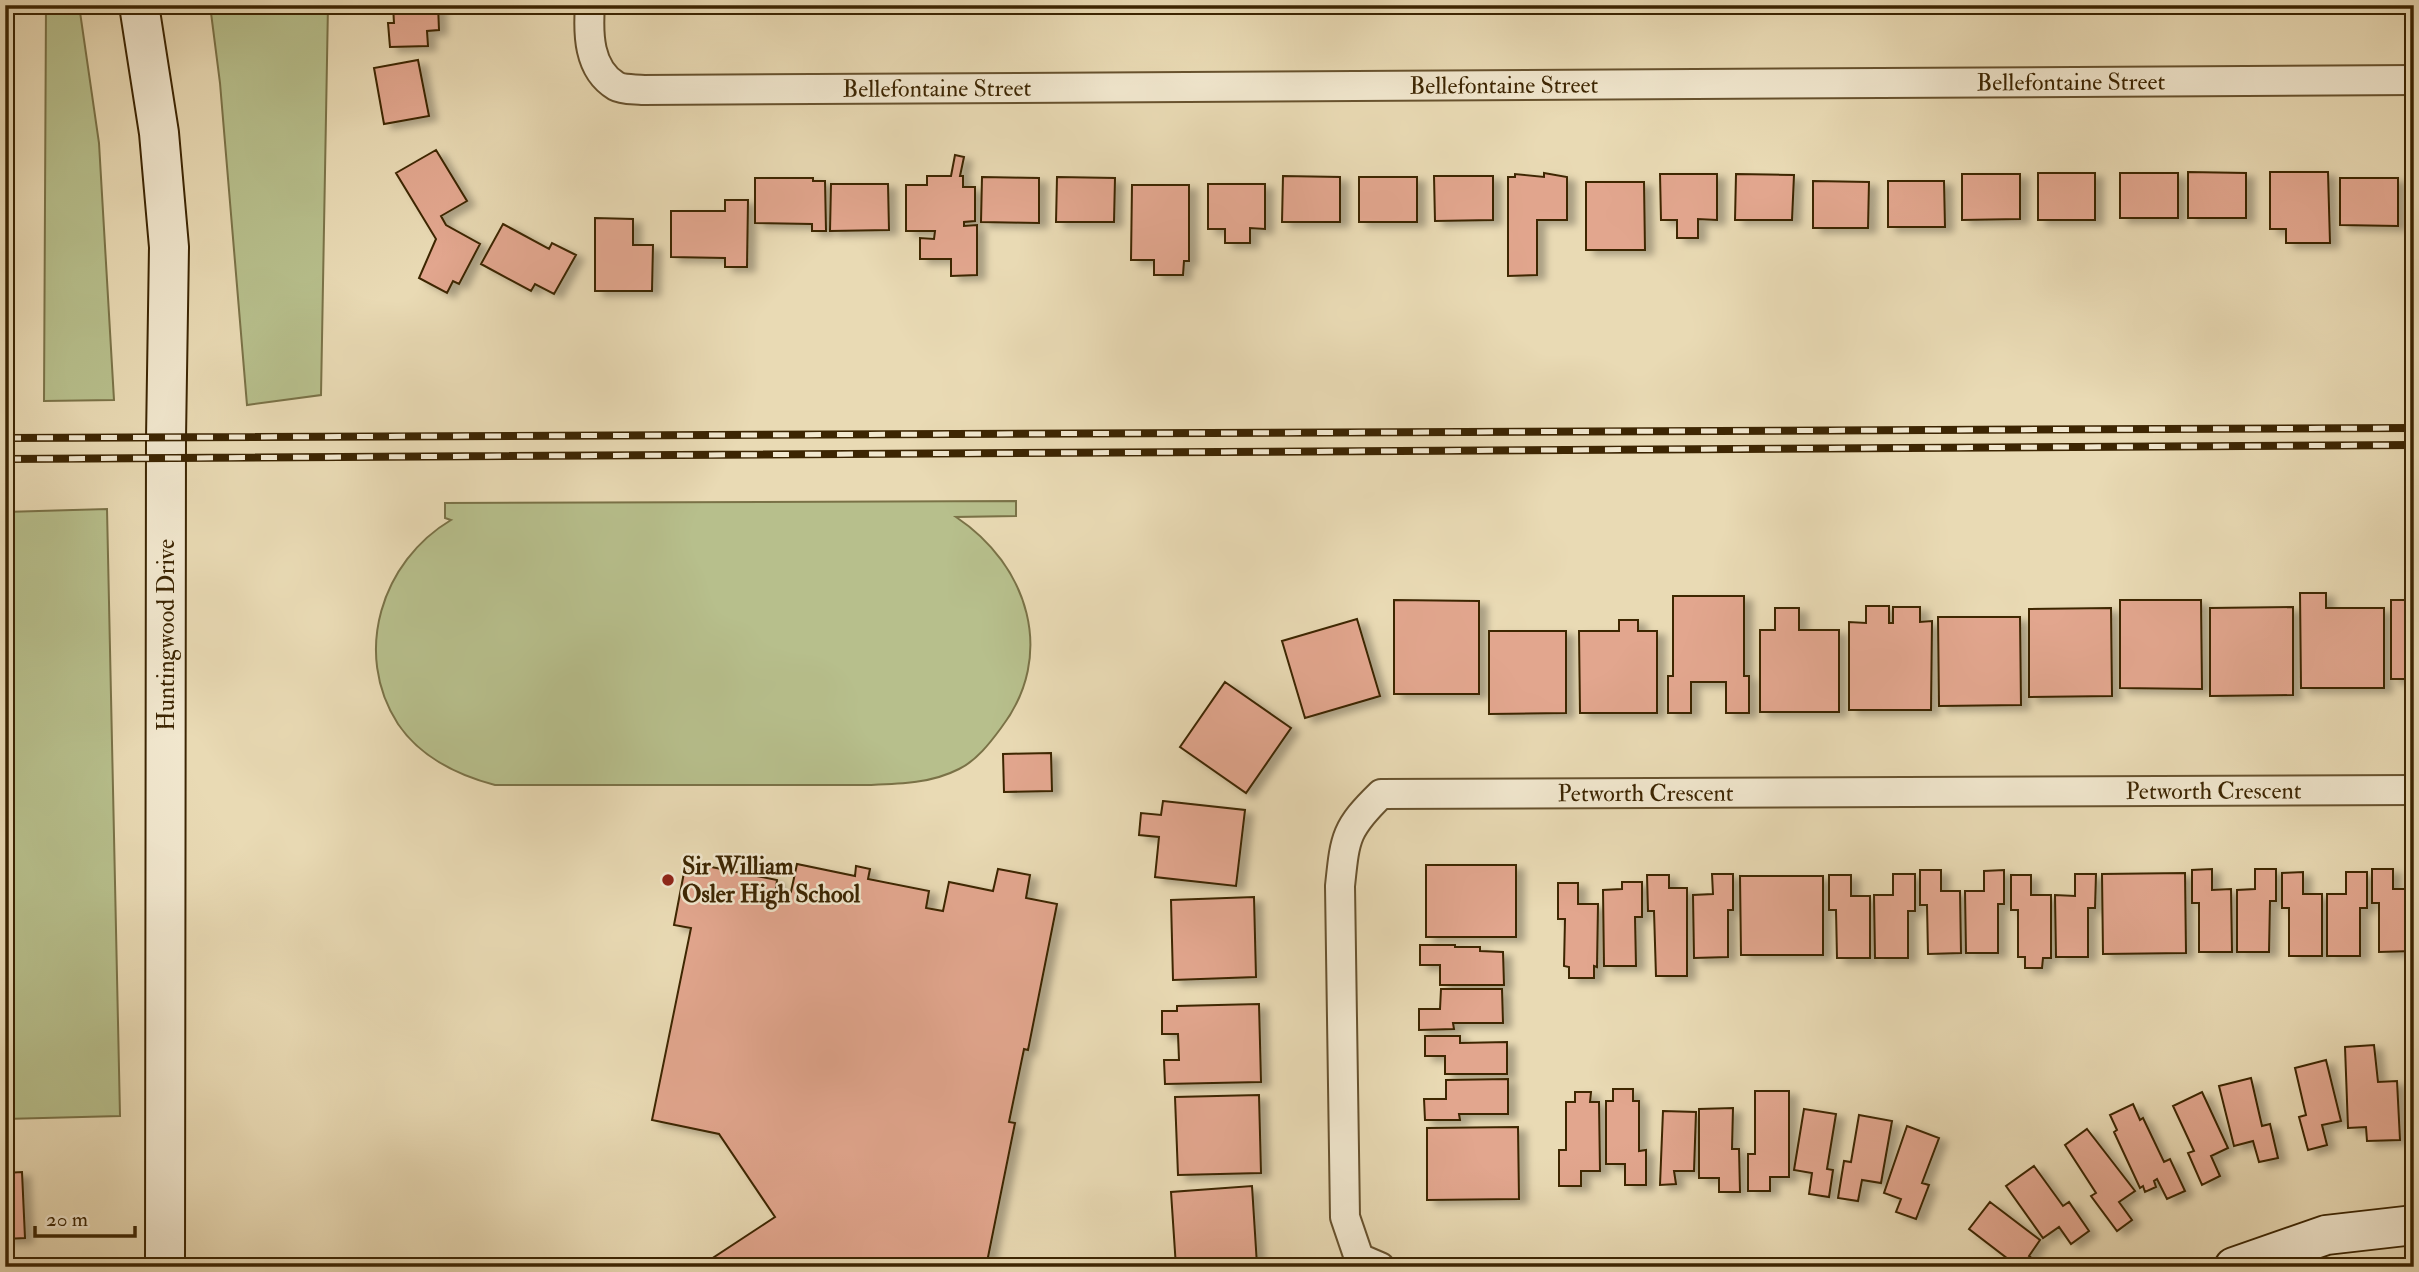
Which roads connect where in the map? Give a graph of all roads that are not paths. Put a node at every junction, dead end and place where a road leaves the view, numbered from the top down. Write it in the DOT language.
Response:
graph roads {
  1 [pos="139,5"];
  2 [pos="590,5"];
  3 [pos="2414,80"];
  4 [pos="2414,790"];
  5 [pos="2414,1225"];
  6 [pos="165,1267"];
  7 [pos="1380,1267"];
  8 [pos="2234,1267"];
  1 -- 6 [label="street, Huntingwood Drive"];
  2 -- 3 [label="street, Bellefontaine Street"];
  4 -- 7 [label="street, Petworth Crescent"];
  5 -- 8 [label="street"];
}
